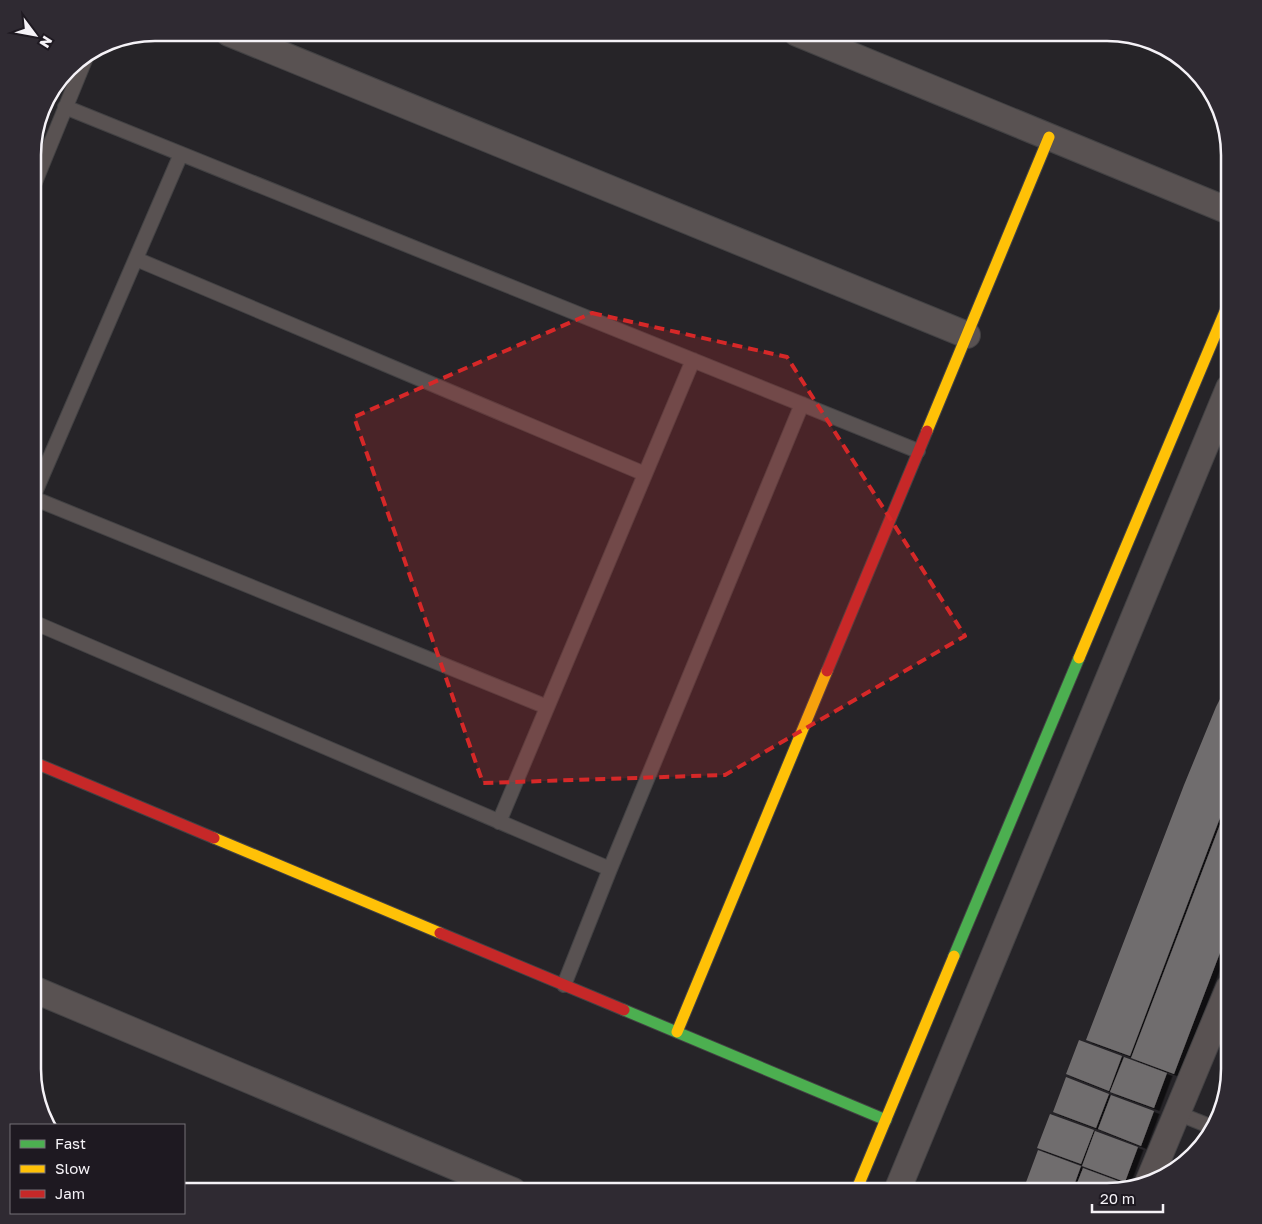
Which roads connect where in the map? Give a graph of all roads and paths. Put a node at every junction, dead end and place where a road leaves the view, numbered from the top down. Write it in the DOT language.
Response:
graph roads {
  1 [pos="251,41"];
  2 [pos="815,41"];
  3 [pos="80,70"];
  4 [pos="65,107"];
  5 [pos="1049,137"];
  6 [pos="181,154"];
  7 [pos="41,167"];
  8 [pos="1221,207"];
  9 [pos="136,259"];
  10 [pos="1221,323"];
  11 [pos="967,335"];
  12 [pos="693,360"];
  13 [pos="802,404"];
  14 [pos="1221,429"];
  15 [pos="918,451"];
  16 [pos="645,474"];
  17 [pos="41,479"];
  18 [pos="41,501"];
  19 [pos="41,625"];
  20 [pos="547,707"];
  21 [pos="41,765"];
  22 [pos="499,822"];
  23 [pos="610,869"];
  24 [pos="564,985"];
  25 [pos="41,993"];
  26 [pos="1221,1009"];
  27 [pos="677,1032"];
  28 [pos="1177,1114"];
  29 [pos="886,1120"];
  30 [pos="1205,1125"];
  31 [pos="1152,1173"];
  32 [pos="492,1183"];
  33 [pos="860,1183"];
  34 [pos="901,1183"];
  1 -- 11 [label="street"];
  2 -- 5 [label="street"];
  3 -- 4 [label="lane"];
  4 -- 6 [label="lane"];
  4 -- 7 [label="lane"];
  5 -- 8 [label="street"];
  5 -- 11 [label="street"];
  6 -- 9 [label="lane"];
  6 -- 12 [label="lane"];
  9 -- 16 [label="lane"];
  9 -- 17 [label="lane"];
  10 -- 29 [label="street"];
  11 -- 15 [label="street"];
  12 -- 13 [label="lane"];
  12 -- 16 [label="lane"];
  13 -- 15 [label="lane"];
  13 -- 23 [label="lane"];
  14 -- 34 [label="street"];
  15 -- 27 [label="street"];
  16 -- 20 [label="lane"];
  18 -- 20 [label="lane"];
  19 -- 22 [label="lane"];
  20 -- 22 [label="lane"];
  21 -- 24 [label="street"];
  22 -- 23 [label="lane"];
  23 -- 24 [label="lane"];
  24 -- 27 [label="street"];
  25 -- 32 [label="street"];
  26 -- 28 [label="street"];
  27 -- 29 [label="street"];
  28 -- 30 [label="lane"];
  28 -- 31 [label="street"];
  29 -- 33 [label="street"];
}
